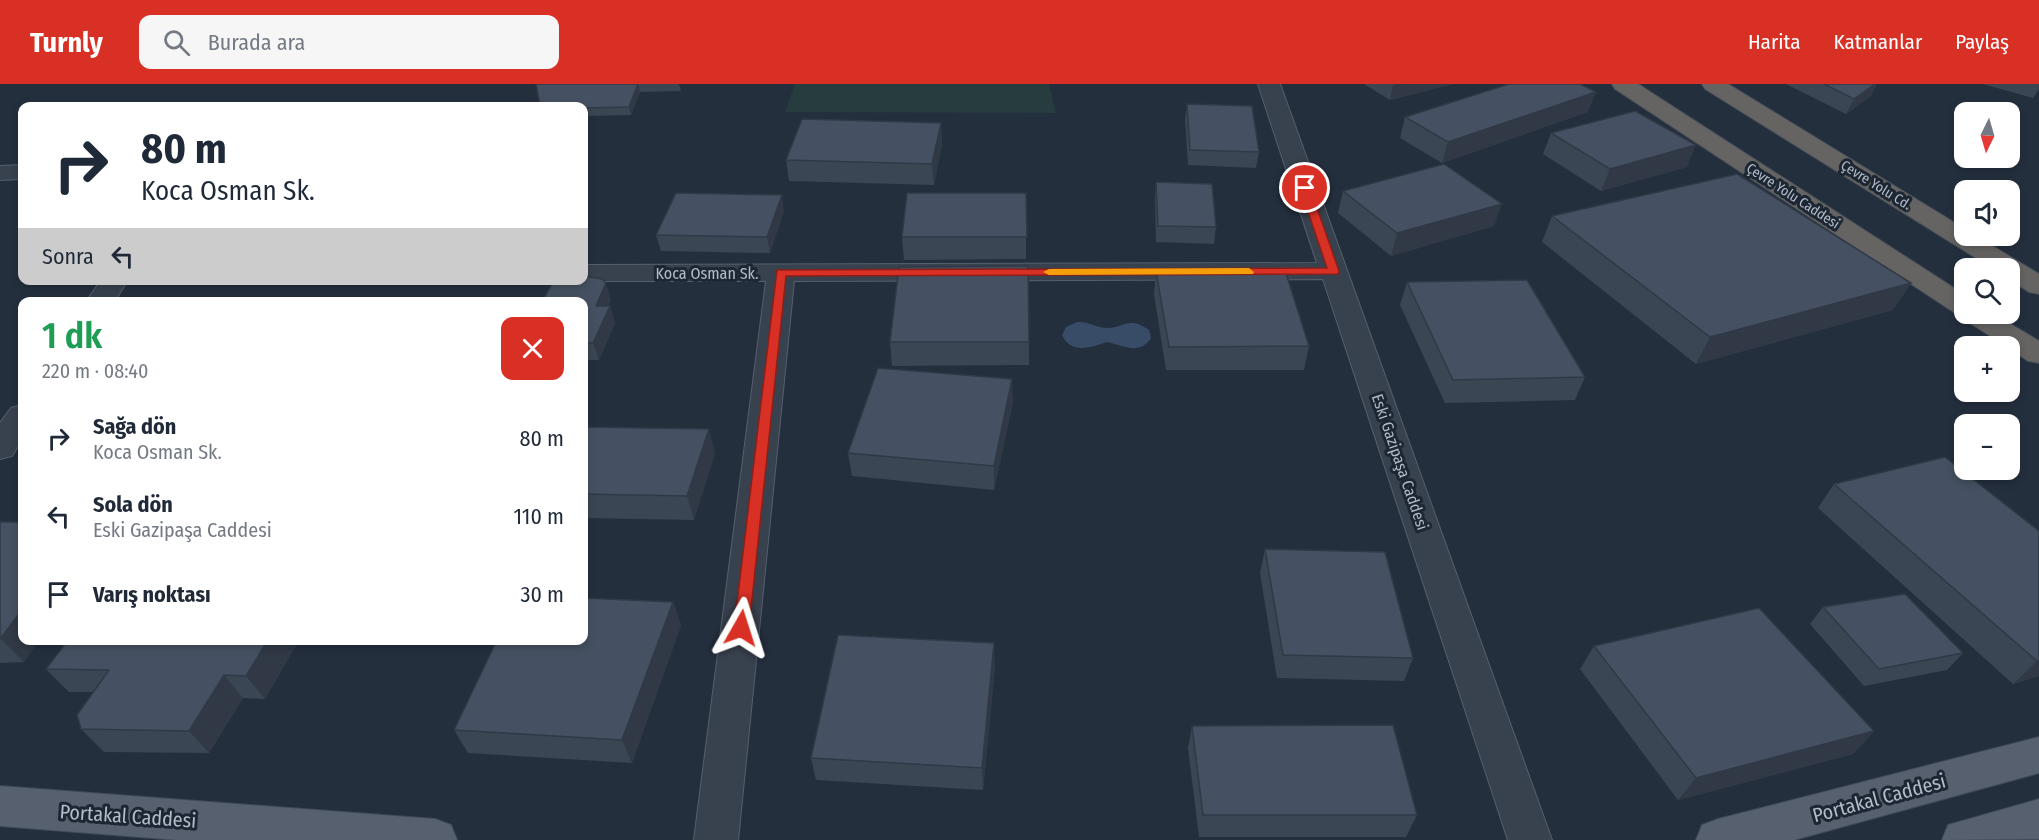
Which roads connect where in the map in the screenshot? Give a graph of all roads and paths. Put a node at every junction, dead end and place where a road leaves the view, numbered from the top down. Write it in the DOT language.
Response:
graph roads {
  1 [pos="1269,84"];
  2 [pos="1623,84"];
  3 [pos="1713,84"];
  4 [pos="18,172"];
  5 [pos="0,173"];
  6 [pos="1334,271"];
  7 [pos="588,273"];
  8 [pos="781,273"];
  9 [pos="2039,286"];
  10 [pos="1954,300"];
  11 [pos="1992,324"];
  12 [pos="2039,354"];
  13 [pos="18,421"];
  14 [pos="0,448"];
  15 [pos="2039,755"];
  16 [pos="0,806"];
  17 [pos="2039,819"];
  18 [pos="435,840"];
  19 [pos="716,840"];
  20 [pos="1530,840"];
  21 [pos="1718,840"];
  22 [pos="1964,840"];
  1 -- 6 [label="street, Eski Gazipaşa Caddesi"];
  2 -- 10 [label="highway, Çevre Yolu Caddesi"];
  3 -- 9 [label="highway, Çevre Yolu Cd."];
  4 -- 5 [label="street"];
  6 -- 8 [label="street, Koca Osman Sk."];
  6 -- 20 [label="street, Eski Gazipaşa Caddesi"];
  7 -- 8 [label="street, Koca Osman Sk."];
  8 -- 19 [label="street"];
  11 -- 12 [label="highway"];
  13 -- 14 [label="street"];
  15 -- 21 [label="main road, Portakal Caddesi"];
  16 -- 18 [label="main road, Portakal Caddesi"];
  17 -- 22 [label="main road"];
}
